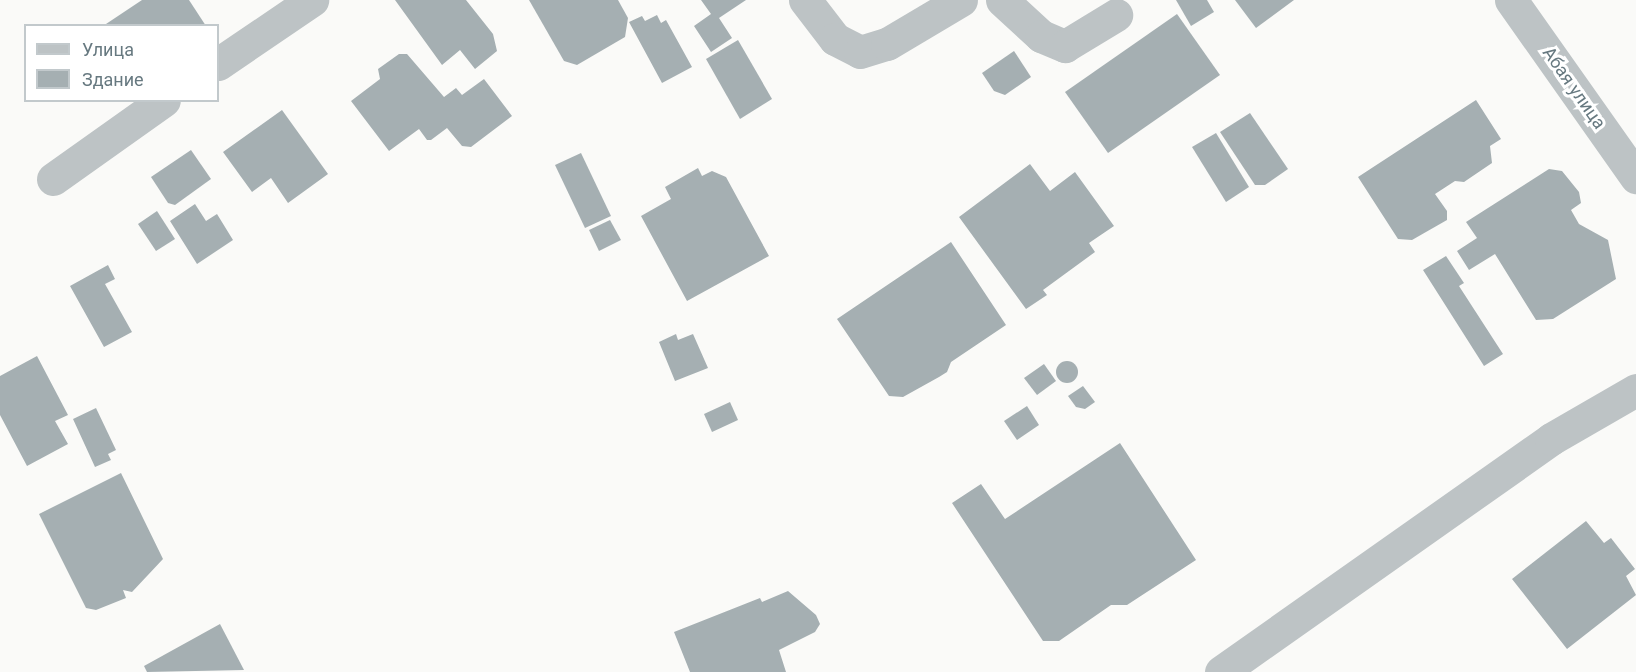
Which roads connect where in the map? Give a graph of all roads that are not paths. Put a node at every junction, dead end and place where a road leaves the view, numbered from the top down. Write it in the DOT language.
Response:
graph roads {
  1 [pos="312,0"];
  2 [pos="805,0"];
  3 [pos="961,0"];
  4 [pos="1002,0"];
  5 [pos="1511,0"];
  6 [pos="1116,15"];
  7 [pos="219,63"];
  8 [pos="161,102"];
  9 [pos="1636,177"];
  10 [pos="53,179"];
  11 [pos="1636,390"];
  12 [pos="1221,672"];
  1 -- 7 [label="street"];
  2 -- 3 [label="street"];
  4 -- 6 [label="street"];
  5 -- 9 [label="street, Абая улица"];
  8 -- 10 [label="street"];
  11 -- 12 [label="street"];
}
